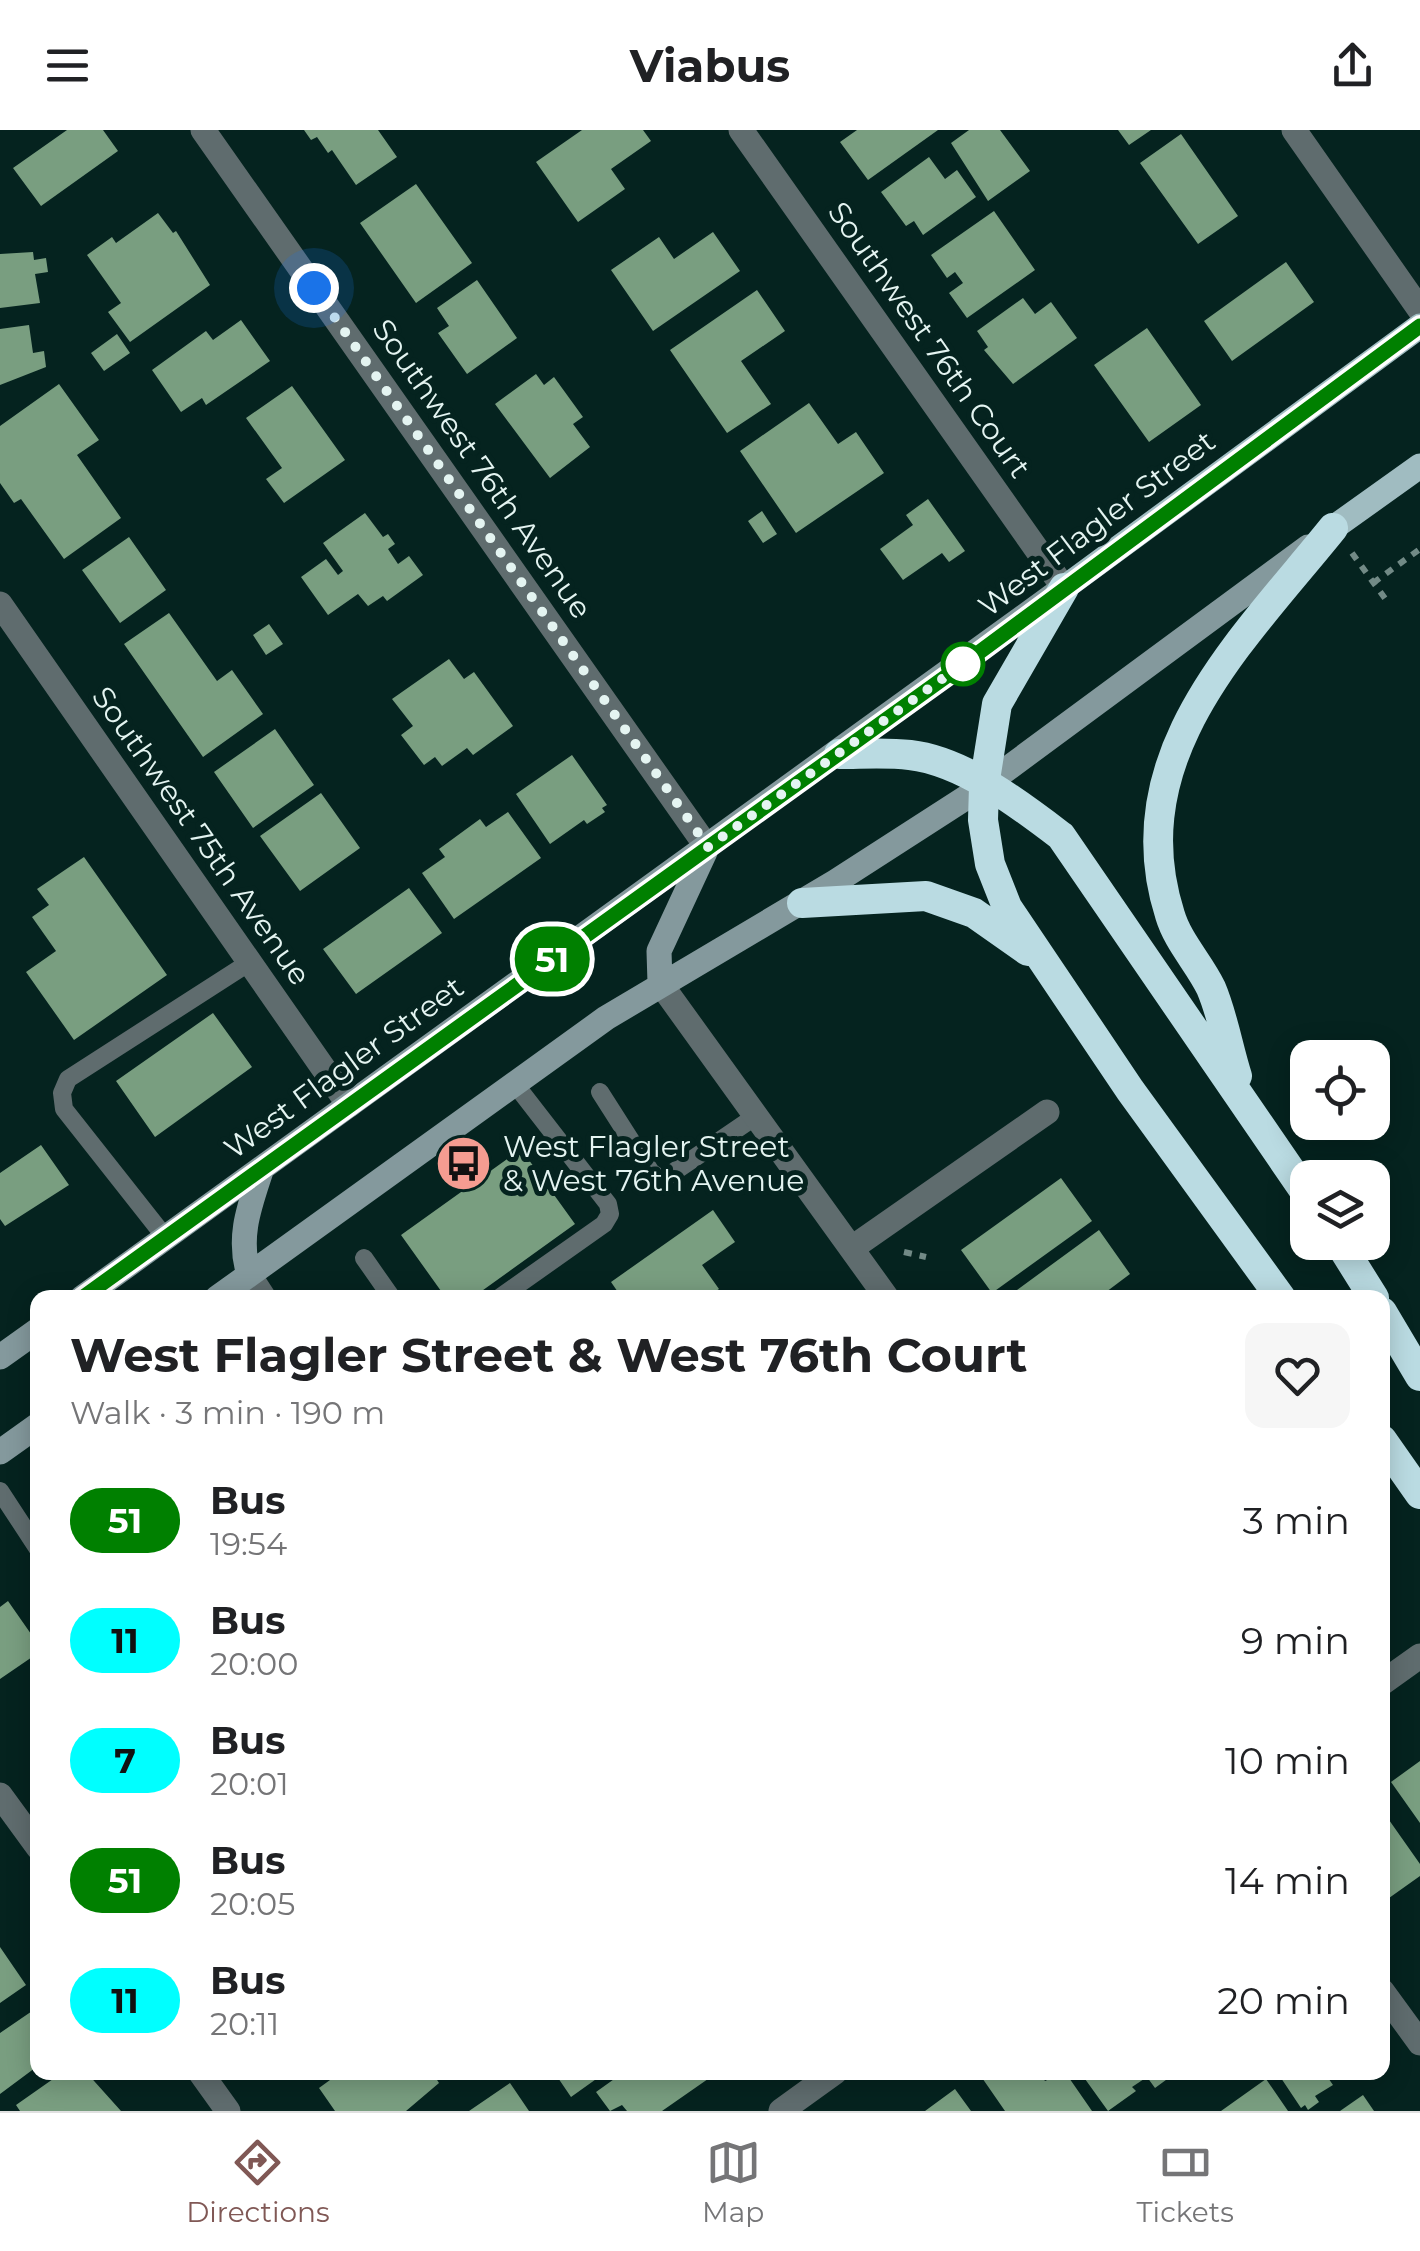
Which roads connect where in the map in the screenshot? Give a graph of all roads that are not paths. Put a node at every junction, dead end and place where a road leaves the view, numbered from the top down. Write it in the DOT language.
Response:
graph roads {
  1 [pos="203,130"];
  2 [pos="741,130"];
  3 [pos="1294,130"];
  4 [pos="1420,310"];
  5 [pos="1420,326"];
  6 [pos="1420,466"];
  7 [pos="1334,528"];
  8 [pos="1064,588"];
  9 [pos="0,604"];
  10 [pos="838,754"];
  11 [pos="984,786"];
  12 [pos="708,847"];
  13 [pos="802,903"];
  14 [pos="1042,960"];
  15 [pos="250,962"];
  16 [pos="660,983"];
  17 [pos="514,1084"];
  18 [pos="600,1092"];
  19 [pos="1245,1103"];
  20 [pos="349,1104"];
  21 [pos="1046,1112"];
  22 [pos="756,1116"];
  23 [pos="262,1168"];
  24 [pos="1290,1169"];
  25 [pos="165,1237"];
  26 [pos="852,1248"];
  27 [pos="364,1258"];
  28 [pos="1350,1260"];
  29 [pos="249,1275"];
  30 [pos="93,1290"];
  31 [pos="228,1290"];
  32 [pos="259,1290"];
  33 [pos="386,1290"];
  34 [pos="510,1290"];
  35 [pos="881,1290"];
  36 [pos="1275,1290"];
  37 [pos="1369,1290"];
  38 [pos="1390,1325"];
  39 [pos="30,1336"];
  40 [pos="0,1357"];
  41 [pos="1420,1376"];
  42 [pos="30,1431"];
  43 [pos="1390,1451"];
  44 [pos="0,1452"];
  45 [pos="0,1491"];
  46 [pos="1420,1494"];
  47 [pos="30,1537"];
  48 [pos="1420,1656"];
  49 [pos="1390,1677"];
  50 [pos="0,1795"];
  51 [pos="30,1836"];
  52 [pos="1390,2002"];
  53 [pos="1420,2043"];
  54 [pos="206,2080"];
  55 [pos="820,2080"];
  56 [pos="228,2111"];
  57 [pos="782,2111"];
  1 -- 12 [label="street, Southwest 76th Avenue"];
  2 -- 8 [label="street, Southwest 76th Court"];
  3 -- 4 [label="street"];
  5 -- 8 [label="main road, West Flagler Street"];
  6 -- 7 [label="main road"];
  7 -- 11 [label="main road"];
  7 -- 19 [label="highway"];
  8 -- 10 [label="main road, West Flagler Street"];
  8 -- 11 [label="highway"];
  9 -- 15 [label="street, Southwest 75th Avenue"];
  10 -- 11 [label="highway"];
  10 -- 12 [label="main road, West Flagler Street"];
  11 -- 13 [label="main road"];
  11 -- 14 [label="highway"];
  11 -- 19 [label="highway"];
  12 -- 16 [label="main road"];
  12 -- 20 [label="main road, West Flagler Street"];
  13 -- 14 [label="highway"];
  13 -- 16 [label="main road"];
  14 -- 36 [label="highway"];
  15 -- 20 [label="street, Southwest 75th Avenue"];
  15 -- 25 [label="lane"];
  16 -- 17 [label="main road"];
  16 -- 22 [label="street"];
  17 -- 29 [label="main road"];
  17 -- 34 [label="lane"];
  18 -- 22 [label="lane"];
  19 -- 24 [label="highway"];
  20 -- 23 [label="main road, West Flagler Street"];
  21 -- 26 [label="street"];
  22 -- 26 [label="street"];
  23 -- 25 [label="main road, West Flagler Street"];
  23 -- 29 [label="main road"];
  25 -- 30 [label="main road, West Flagler Street"];
  26 -- 35 [label="street"];
  27 -- 33 [label="lane"];
  28 -- 37 [label="highway"];
  29 -- 31 [label="main road"];
  29 -- 32 [label="street"];
  38 -- 41 [label="highway"];
  39 -- 40 [label="main road"];
  42 -- 44 [label="main road"];
  43 -- 46 [label="highway"];
  45 -- 47 [label="lane"];
  48 -- 49 [label="street"];
  50 -- 51 [label="street"];
  52 -- 53 [label="street"];
  54 -- 56 [label="street"];
  55 -- 57 [label="street"];
}
